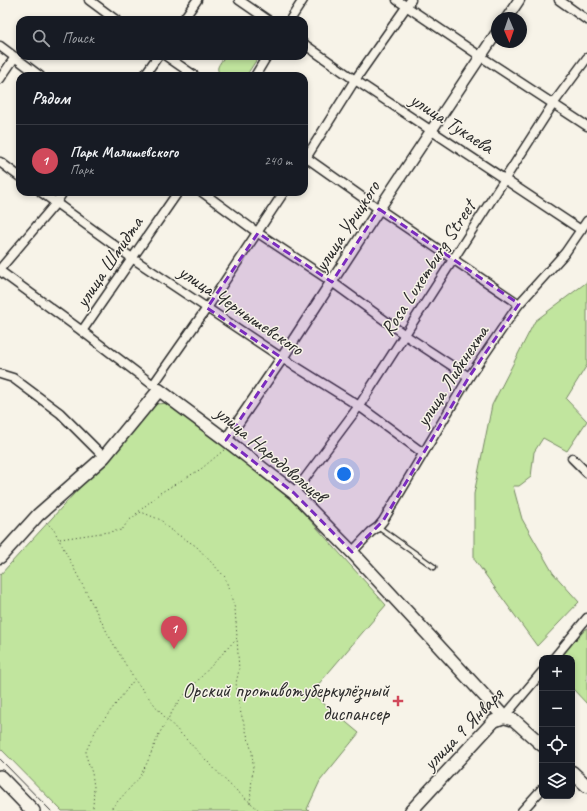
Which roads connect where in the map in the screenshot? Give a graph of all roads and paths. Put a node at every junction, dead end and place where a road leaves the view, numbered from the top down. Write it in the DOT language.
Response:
graph roads {
  1 [pos="89,0"];
  2 [pos="197,0"];
  3 [pos="239,0"];
  4 [pos="303,0"];
  5 [pos="397,0"];
  6 [pos="519,0"];
  7 [pos="559,0"];
  8 [pos="409,3"];
  9 [pos="511,12"];
  10 [pos="111,16"];
  11 [pos="186,16"];
  12 [pos="262,16"];
  13 [pos="293,16"];
  14 [pos="587,20"];
  15 [pos="491,40"];
  16 [pos="0,46"];
  17 [pos="308,47"];
  18 [pos="480,56"];
  19 [pos="15,57"];
  20 [pos="587,58"];
  21 [pos="19,60"];
  22 [pos="155,60"];
  23 [pos="172,60"];
  24 [pos="265,60"];
  25 [pos="35,72"];
  26 [pos="147,72"];
  27 [pos="189,72"];
  28 [pos="257,72"];
  29 [pos="0,80"];
  30 [pos="355,80"];
  31 [pos="553,104"];
  32 [pos="587,126"];
  33 [pos="431,130"];
  34 [pos="308,153"];
  35 [pos="308,160"];
  36 [pos="0,162"];
  37 [pos="16,173"];
  38 [pos="506,179"];
  39 [pos="46,196"];
  40 [pos="60,196"];
  41 [pos="175,196"];
  42 [pos="207,196"];
  43 [pos="281,196"];
  44 [pos="56,203"];
  45 [pos="379,209"];
  46 [pos="587,221"];
  47 [pos="581,230"];
  48 [pos="258,233"];
  49 [pos="132,258"];
  50 [pos="454,259"];
  51 [pos="0,270"];
  52 [pos="332,282"];
  53 [pos="519,304"];
  54 [pos="207,308"];
  55 [pos="82,331"];
  56 [pos="405,335"];
  57 [pos="282,358"];
  58 [pos="0,374"];
  59 [pos="469,377"];
  60 [pos="156,387"];
  61 [pos="359,406"];
  62 [pos="226,444"];
  63 [pos="423,453"];
  64 [pos="104,457"];
  65 [pos="572,458"];
  66 [pos="587,473"];
  67 [pos="294,493"];
  68 [pos="38,515"];
  69 [pos="133,517"];
  70 [pos="378,527"];
  71 [pos="59,539"];
  72 [pos="352,552"];
  73 [pos="0,556"];
  74 [pos="434,567"];
  75 [pos="587,618"];
  76 [pos="238,638"];
  77 [pos="556,655"];
  78 [pos="539,676"];
  79 [pos="134,679"];
  80 [pos="504,717"];
  81 [pos="168,720"];
  82 [pos="539,742"];
  83 [pos="575,775"];
  84 [pos="1,781"];
  85 [pos="587,786"];
  86 [pos="539,792"];
  87 [pos="250,802"];
  88 [pos="33,811"];
  89 [pos="94,811"];
  90 [pos="108,811"];
  91 [pos="260,811"];
  92 [pos="411,811"];
  93 [pos="522,811"];
  1 -- 10 [label="street"];
  2 -- 11 [label="street"];
  3 -- 12 [label="street"];
  4 -- 13 [label="street"];
  5 -- 8 [label="street"];
  6 -- 9 [label="street"];
  7 -- 14 [label="street"];
  8 -- 18 [label="street"];
  8 -- 30 [label="street"];
  15 -- 18 [label="street, улица Урицкого"];
  16 -- 19 [label="street"];
  17 -- 30 [label="street, улица Тукаева"];
  18 -- 31 [label="street"];
  18 -- 33 [label="street, улица Урицкого"];
  19 -- 29 [label="street"];
  20 -- 31 [label="street, Rosa Luxemburg Street"];
  21 -- 25 [label="street"];
  22 -- 26 [label="street"];
  23 -- 27 [label="street"];
  24 -- 28 [label="street"];
  30 -- 33 [label="street, улица Тукаева"];
  30 -- 34 [label="street"];
  31 -- 32 [label="street"];
  31 -- 38 [label="street, Rosa Luxemburg Street"];
  33 -- 38 [label="street, улица Тукаева"];
  33 -- 45 [label="street, улица Урицкого"];
  35 -- 45 [label="street"];
  36 -- 37 [label="street"];
  38 -- 47 [label="street, улица Тукаева"];
  38 -- 50 [label="street, Rosa Luxemburg Street"];
  39 -- 44 [label="street, улица Чернышевского"];
  40 -- 44 [label="street"];
  41 -- 49 [label="street, улица Шмидта"];
  42 -- 48 [label="street"];
  43 -- 48 [label="street"];
  44 -- 49 [label="street, улица Чернышевского"];
  44 -- 51 [label="street"];
  45 -- 50 [label="street"];
  45 -- 52 [label="street, улица Урицкого"];
  46 -- 47 [label="street, улица Либкнехта"];
  47 -- 53 [label="street, улица Либкнехта"];
  48 -- 52 [label="street"];
  48 -- 54 [label="street"];
  49 -- 54 [label="street, улица Чернышевского"];
  49 -- 55 [label="street, улица Шмидта"];
  50 -- 53 [label="street"];
  50 -- 56 [label="street, Rosa Luxemburg Street"];
  51 -- 55 [label="street, улица Народовольцев"];
  52 -- 56 [label="street"];
  52 -- 57 [label="street, улица Урицкого"];
  53 -- 59 [label="street, улица Либкнехта"];
  54 -- 57 [label="street, улица Чернышевского"];
  54 -- 60 [label="street"];
  55 -- 60 [label="street, улица Народовольцев"];
  56 -- 59 [label="street"];
  56 -- 61 [label="street, Rosa Luxemburg Street"];
  57 -- 61 [label="street, улица Чернышевского"];
  57 -- 62 [label="street, улица Урицкого"];
  58 -- 64 [label="street"];
  59 -- 63 [label="street, улица Либкнехта"];
  60 -- 62 [label="main road, улица Народовольцев"];
  60 -- 64 [label="main road"];
  61 -- 63 [label="street, улица Чернышевского"];
  61 -- 67 [label="street, Rosa Luxemburg Street"];
  62 -- 67 [label="main road, улица Народовольцев"];
  62 -- 69 [label="path"];
  63 -- 70 [label="street, улица Либкнехта"];
  64 -- 68 [label="main road"];
  65 -- 66 [label="street"];
  67 -- 72 [label="main road, улица Народовольцев"];
  68 -- 71 [label="path"];
  68 -- 73 [label="main road"];
  69 -- 71 [label="path"];
  69 -- 76 [label="path"];
  70 -- 72 [label="street, улица Либкнехта"];
  70 -- 74 [label="lane"];
  71 -- 79 [label="path"];
  72 -- 80 [label="main road, улица Народовольцев"];
  75 -- 77 [label="street"];
  76 -- 81 [label="path"];
  76 -- 87 [label="path"];
  78 -- 80 [label="street, улица 9 Января"];
  79 -- 81 [label="path"];
  79 -- 89 [label="path"];
  80 -- 82 [label="main road, улица Народовольцев"];
  80 -- 92 [label="main road, улица 9 Января"];
  81 -- 87 [label="path"];
  81 -- 90 [label="path"];
  83 -- 85 [label="main road"];
  84 -- 88 [label="main road"];
  86 -- 93 [label="street"];
  87 -- 91 [label="path"];
}
